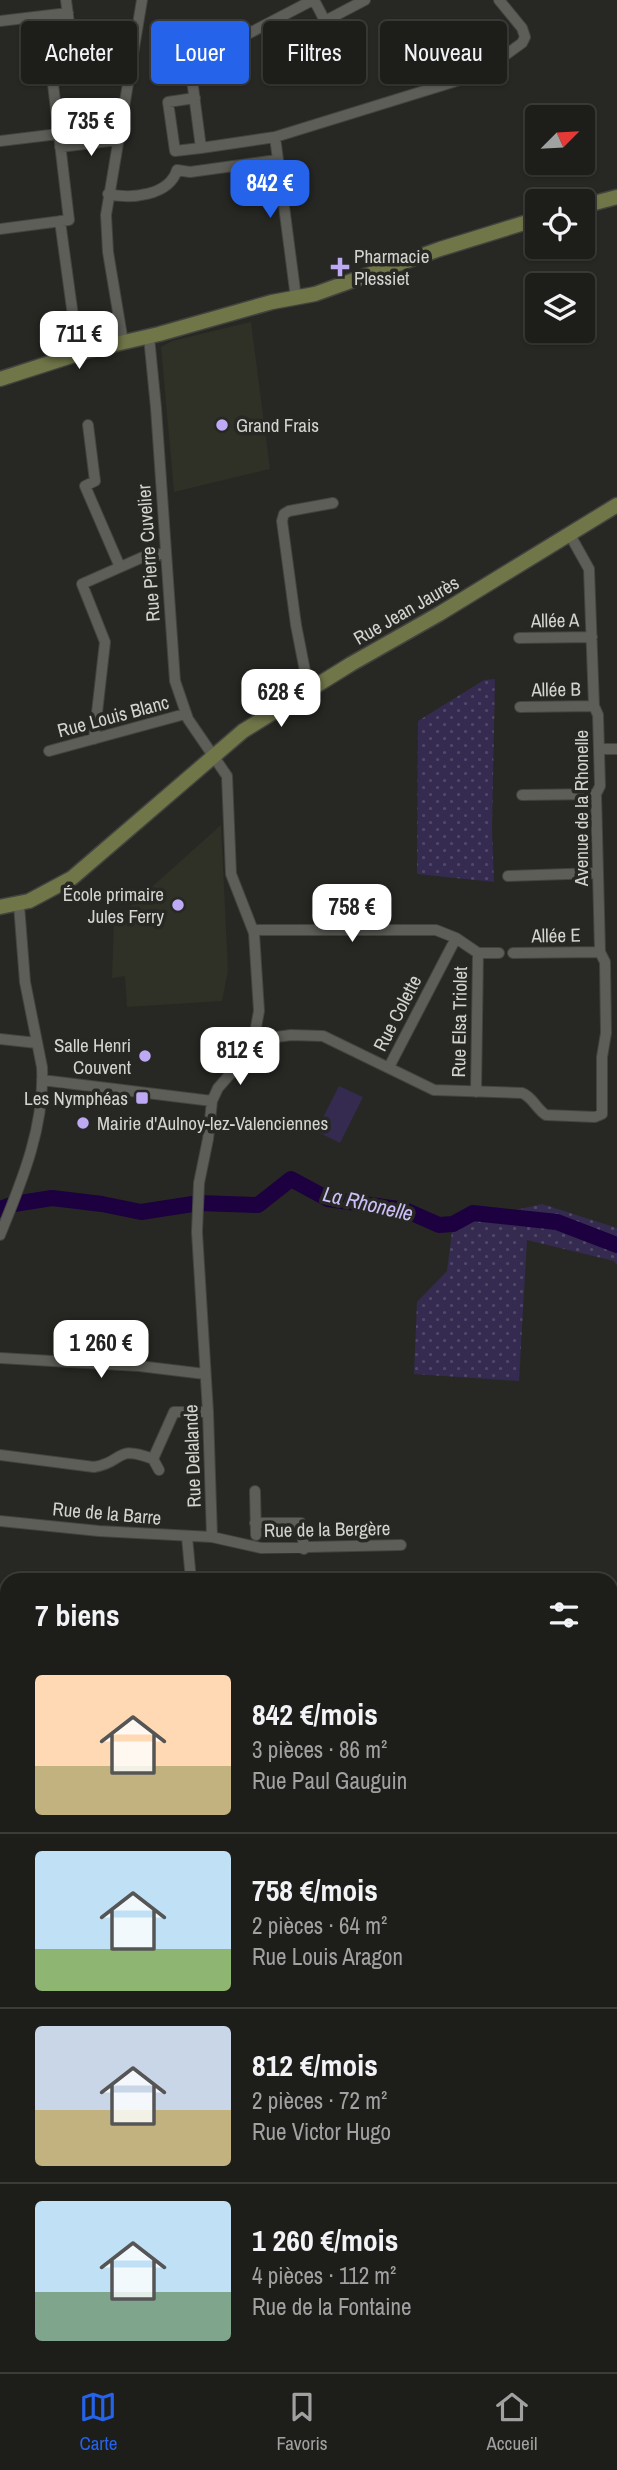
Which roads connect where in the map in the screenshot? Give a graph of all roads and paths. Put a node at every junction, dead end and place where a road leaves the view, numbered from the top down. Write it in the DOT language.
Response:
graph roads {
  1 [pos="66,0"];
  2 [pos="142,0"];
  3 [pos="313,0"];
  4 [pos="365,0"];
  5 [pos="499,0"];
  6 [pos="68,13"];
  7 [pos="44,16"];
  8 [pos="0,21"];
  9 [pos="45,21"];
  10 [pos="69,21"];
  11 [pos="52,84"];
  12 [pos="195,98"];
  13 [pos="58,134"];
  14 [pos="275,137"];
  15 [pos="117,140"];
  16 [pos="0,141"];
  17 [pos="60,147"];
  18 [pos="201,148"];
  19 [pos="175,151"];
  20 [pos="278,160"];
  21 [pos="177,170"];
  22 [pos="108,194"];
  23 [pos="615,198"];
  24 [pos="595,203"];
  25 [pos="65,220"];
  26 [pos="525,223"];
  27 [pos="0,229"];
  28 [pos="296,298"];
  29 [pos="73,316"];
  30 [pos="149,337"];
  31 [pos="123,342"];
  32 [pos="0,379"];
  33 [pos="88,425"];
  34 [pos="332,503"];
  35 [pos="617,505"];
  36 [pos="570,534"];
  37 [pos="166,553"];
  38 [pos="120,567"];
  39 [pos="592,636"];
  40 [pos="519,638"];
  41 [pos="312,689"];
  42 [pos="594,706"];
  43 [pos="520,707"];
  44 [pos="185,714"];
  45 [pos="94,739"];
  46 [pos="617,749"];
  47 [pos="599,750"];
  48 [pos="49,751"];
  49 [pos="214,755"];
  50 [pos="596,794"];
  51 [pos="522,795"];
  52 [pos="597,873"];
  53 [pos="509,876"];
  54 [pos="19,905"];
  55 [pos="0,907"];
  56 [pos="253,930"];
  57 [pos="456,938"];
  58 [pos="600,952"];
  59 [pos="478,953"];
  60 [pos="499,953"];
  61 [pos="513,953"];
  62 [pos="0,1039"];
  63 [pos="254,1040"];
  64 [pos="37,1043"];
  65 [pos="389,1067"];
  66 [pos="42,1080"];
  67 [pos="476,1091"];
  68 [pos="212,1101"];
  69 [pos="0,1235"];
  70 [pos="0,1358"];
  71 [pos="205,1374"];
  72 [pos="208,1412"];
  73 [pos="0,1455"];
  74 [pos="153,1459"];
  75 [pos="159,1470"];
  76 [pos="255,1491"];
  77 [pos="0,1521"];
  78 [pos="256,1523"];
  79 [pos="256,1535"];
  80 [pos="187,1537"];
  81 [pos="212,1537"];
  82 [pos="401,1545"];
  83 [pos="304,1549"];
  84 [pos="190,1573"];
  1 -- 6 [label="street"];
  2 -- 15 [label="street"];
  3 -- 4 [label="street"];
  3 -- 12 [label="street"];
  5 -- 14 [label="street"];
  6 -- 7 [label="street"];
  6 -- 10 [label="street"];
  7 -- 8 [label="street"];
  7 -- 9 [label="street"];
  11 -- 13 [label="street"];
  12 -- 18 [label="street"];
  12 -- 19 [label="street"];
  13 -- 16 [label="street"];
  13 -- 17 [label="street"];
  14 -- 18 [label="street"];
  14 -- 20 [label="street"];
  15 -- 17 [label="street"];
  15 -- 22 [label="street"];
  17 -- 25 [label="street"];
  18 -- 19 [label="street"];
  19 -- 21 [label="street"];
  20 -- 21 [label="street"];
  20 -- 28 [label="street"];
  21 -- 22 [label="street"];
  22 -- 31 [label="street"];
  23 -- 24 [label="street"];
  25 -- 27 [label="street"];
  25 -- 29 [label="street"];
  26 -- 28 [label="street"];
  28 -- 30 [label="street"];
  30 -- 31 [label="street"];
  30 -- 37 [label="street, Rue Pierre Cuvelier"];
  31 -- 32 [label="street"];
  33 -- 38 [label="street"];
  34 -- 41 [label="street"];
  35 -- 36 [label="street, Rue Jean Jaurès"];
  36 -- 39 [label="street, Avenue de la Rhonelle"];
  36 -- 41 [label="street, Rue Jean Jaurès"];
  37 -- 38 [label="street"];
  37 -- 44 [label="street, Rue Pierre Cuvelier"];
  38 -- 45 [label="street"];
  39 -- 40 [label="street, Allée A"];
  39 -- 42 [label="street, Avenue de la Rhonelle"];
  41 -- 49 [label="street, Rue Jean Jaurès"];
  42 -- 43 [label="street, Allée B"];
  42 -- 47 [label="street, Avenue de la Rhonelle"];
  44 -- 45 [label="street, Rue Louis Blanc"];
  44 -- 49 [label="street, Rue Pierre Cuvelier"];
  45 -- 48 [label="street, Rue Louis Blanc"];
  46 -- 47 [label="street"];
  47 -- 50 [label="street, Avenue de la Rhonelle"];
  49 -- 54 [label="street, Rue Jean Jaurès"];
  49 -- 56 [label="street, Rue Pierre Cuvelier"];
  50 -- 51 [label="street"];
  50 -- 52 [label="street, Avenue de la Rhonelle"];
  52 -- 53 [label="street"];
  52 -- 58 [label="street, Avenue de la Rhonelle"];
  54 -- 55 [label="street, Rue Jean Jaurès"];
  54 -- 64 [label="street"];
  56 -- 57 [label="street"];
  56 -- 63 [label="street, Rue Pierre Cuvelier"];
  57 -- 59 [label="street, Rue Elsa Triolet"];
  57 -- 65 [label="street, Rue Colette"];
  58 -- 61 [label="street, Allée E"];
  58 -- 67 [label="street, Avenue de la Rhonelle"];
  59 -- 60 [label="street, Rue Elsa Triolet"];
  59 -- 67 [label="street, Rue Elsa Triolet"];
  62 -- 64 [label="street"];
  63 -- 65 [label="street"];
  63 -- 68 [label="street"];
  64 -- 66 [label="street"];
  65 -- 67 [label="street"];
  66 -- 68 [label="street"];
  66 -- 69 [label="street"];
  68 -- 71 [label="street, Rue Delalande"];
  70 -- 71 [label="street"];
  71 -- 72 [label="street, Rue Delalande"];
  72 -- 74 [label="street"];
  72 -- 81 [label="street, Rue Delalande"];
  73 -- 74 [label="street"];
  74 -- 75 [label="street"];
  76 -- 78 [label="street"];
  77 -- 80 [label="street, Rue de la Barre"];
  78 -- 79 [label="street"];
  78 -- 83 [label="street"];
  80 -- 81 [label="street, Rue de la Barre"];
  80 -- 84 [label="street"];
  81 -- 83 [label="street, Rue de la Bergère"];
  82 -- 83 [label="street, Rue de la Bergère"];
}
